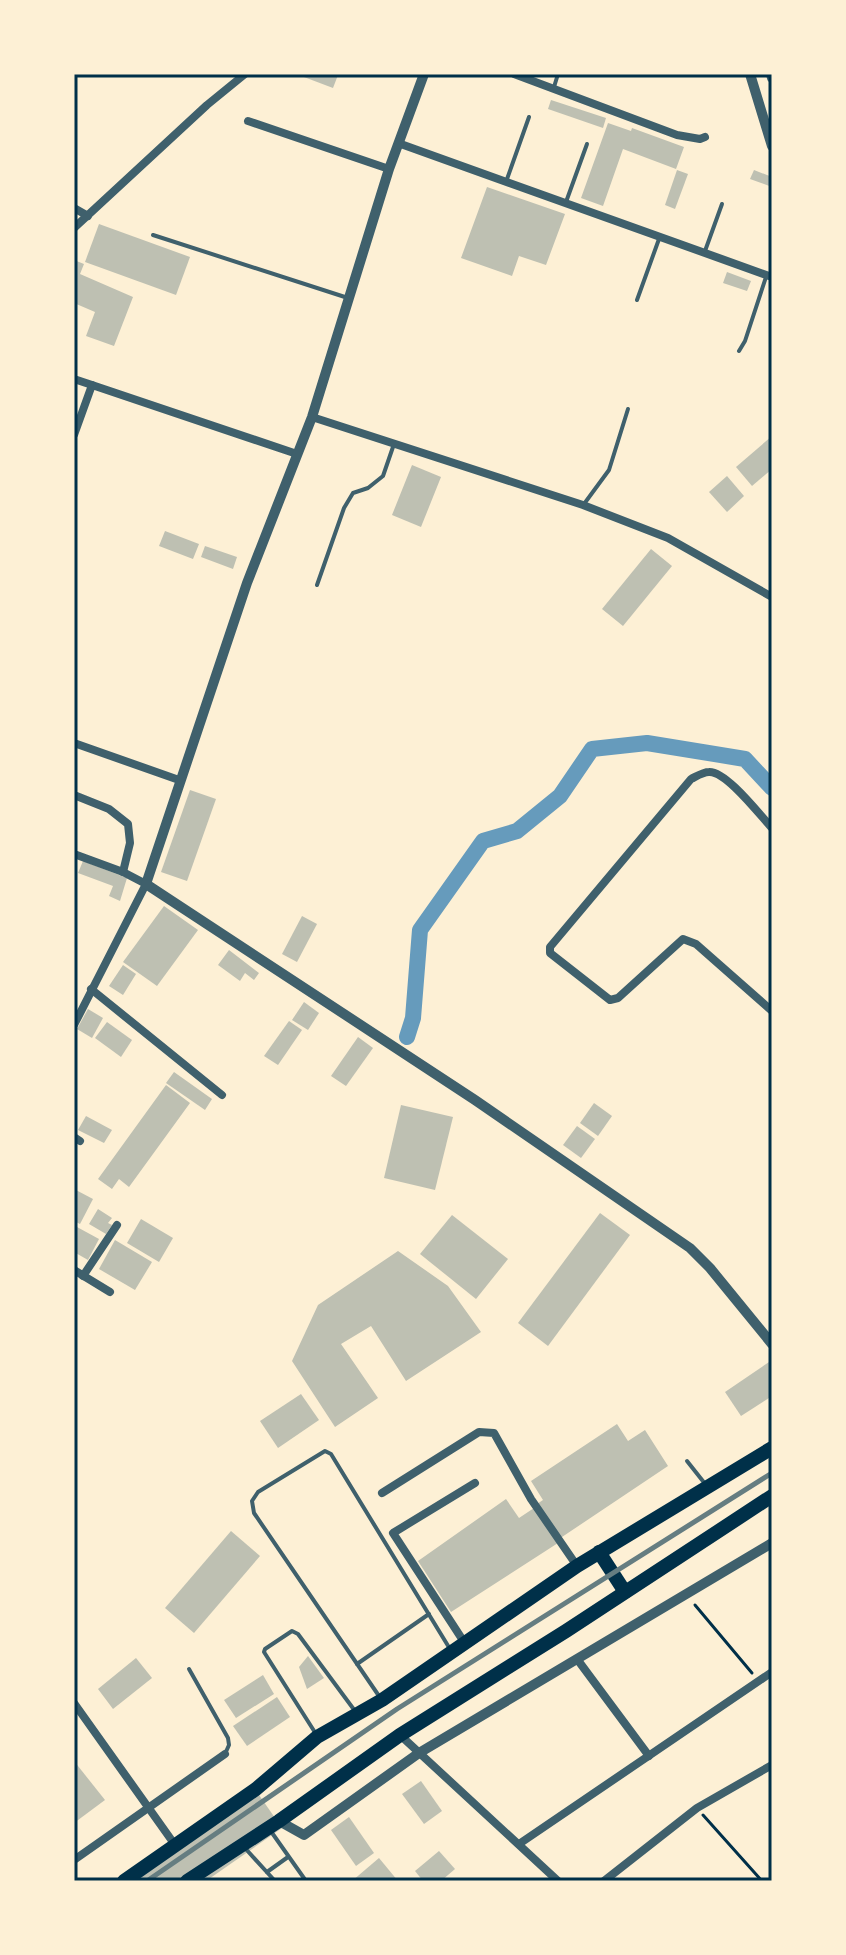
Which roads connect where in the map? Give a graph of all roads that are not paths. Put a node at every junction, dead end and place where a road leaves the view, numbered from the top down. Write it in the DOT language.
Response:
graph roads {
  1 [pos="245,74"];
  2 [pos="424,74"];
  3 [pos="514,74"];
  4 [pos="558,74"];
  5 [pos="750,74"];
  6 [pos="554,89"];
  7 [pos="529,117"];
  8 [pos="248,121"];
  9 [pos="705,137"];
  10 [pos="398,143"];
  11 [pos="587,144"];
  12 [pos="772,146"];
  13 [pos="389,169"];
  14 [pos="506,182"];
  15 [pos="565,203"];
  16 [pos="722,204"];
  17 [pos="74,208"];
  18 [pos="88,216"];
  19 [pos="74,228"];
  20 [pos="153,235"];
  21 [pos="660,237"];
  22 [pos="704,252"];
  23 [pos="770,276"];
  24 [pos="348,298"];
  25 [pos="637,300"];
  26 [pos="739,351"];
  27 [pos="74,379"];
  28 [pos="92,385"];
  29 [pos="628,409"];
  30 [pos="312,417"];
  31 [pos="74,435"];
  32 [pos="394,444"];
  33 [pos="297,454"];
  34 [pos="583,505"];
  35 [pos="317,585"];
  36 [pos="772,597"];
  37 [pos="74,743"];
  38 [pos="179,780"];
  39 [pos="74,795"];
  40 [pos="772,828"];
  41 [pos="74,854"];
  42 [pos="123,872"];
  43 [pos="146,884"];
  44 [pos="91,989"];
  45 [pos="772,1011"];
  46 [pos="74,1025"];
  47 [pos="222,1095"];
  48 [pos="117,1225"];
  49 [pos="74,1270"];
  50 [pos="83,1276"];
  51 [pos="110,1292"];
  52 [pos="772,1344"];
  53 [pos="772,1448"];
  54 [pos="687,1461"];
  55 [pos="475,1483"];
  56 [pos="707,1487"];
  57 [pos="382,1493"];
  58 [pos="772,1496"];
  59 [pos="772,1543"];
  60 [pos="599,1552"];
  61 [pos="577,1566"];
  62 [pos="625,1592"];
  63 [pos="429,1614"];
  64 [pos="458,1647"];
  65 [pos="577,1659"];
  66 [pos="357,1664"];
  67 [pos="189,1669"];
  68 [pos="772,1672"];
  69 [pos="382,1700"];
  70 [pos="74,1703"];
  71 [pos="357,1712"];
  72 [pos="400,1735"];
  73 [pos="317,1737"];
  74 [pos="419,1753"];
  75 [pos="225,1754"];
  76 [pos="649,1756"];
  77 [pos="772,1765"];
  78 [pos="150,1808"];
  79 [pos="274,1825"];
  80 [pos="519,1844"];
  81 [pos="175,1845"];
  82 [pos="242,1845"];
  83 [pos="289,1857"];
  84 [pos="74,1860"];
  85 [pos="267,1872"];
  86 [pos="124,1881"];
  87 [pos="187,1881"];
  88 [pos="275,1881"];
  89 [pos="306,1881"];
  90 [pos="558,1881"];
  91 [pos="604,1881"];
  1 -- 18 [label="street"];
  2 -- 10 [label="street"];
  3 -- 6 [label="street"];
  4 -- 6 [label="lane"];
  5 -- 12 [label="street"];
  6 -- 9 [label="street"];
  7 -- 14 [label="lane"];
  8 -- 13 [label="street"];
  10 -- 13 [label="street"];
  10 -- 14 [label="street"];
  11 -- 15 [label="lane"];
  13 -- 24 [label="street"];
  14 -- 15 [label="street"];
  15 -- 21 [label="street"];
  16 -- 22 [label="lane"];
  17 -- 18 [label="street"];
  18 -- 19 [label="street"];
  20 -- 24 [label="lane"];
  21 -- 22 [label="street"];
  21 -- 25 [label="lane"];
  22 -- 23 [label="street"];
  23 -- 26 [label="lane"];
  24 -- 30 [label="street"];
  27 -- 28 [label="street"];
  28 -- 31 [label="street"];
  28 -- 33 [label="street"];
  29 -- 34 [label="lane"];
  30 -- 32 [label="street"];
  30 -- 33 [label="street"];
  32 -- 34 [label="street"];
  32 -- 35 [label="lane"];
  33 -- 38 [label="street"];
  34 -- 36 [label="street"];
  37 -- 38 [label="street"];
  38 -- 43 [label="street"];
  39 -- 42 [label="street"];
  40 -- 45 [label="street"];
  41 -- 42 [label="street"];
  42 -- 43 [label="street"];
  43 -- 44 [label="street"];
  43 -- 52 [label="street"];
  44 -- 46 [label="street"];
  44 -- 47 [label="street"];
  48 -- 50 [label="street"];
  49 -- 50 [label="street"];
  50 -- 51 [label="street"];
  53 -- 56 [label="highway"];
  54 -- 56 [label="lane"];
  55 -- 64 [label="street"];
  56 -- 60 [label="highway"];
  57 -- 61 [label="street"];
  58 -- 62 [label="highway"];
  59 -- 65 [label="street"];
  60 -- 61 [label="highway"];
  60 -- 62 [label="highway"];
  61 -- 64 [label="highway"];
  62 -- 72 [label="highway"];
  63 -- 64 [label="lane"];
  63 -- 66 [label="lane"];
  63 -- 66 [label="lane"];
  64 -- 69 [label="highway"];
  65 -- 74 [label="street"];
  65 -- 76 [label="street"];
  66 -- 69 [label="lane"];
  67 -- 75 [label="lane"];
  68 -- 76 [label="street"];
  69 -- 71 [label="highway"];
  70 -- 78 [label="street"];
  71 -- 73 [label="highway"];
  71 -- 73 [label="lane"];
  72 -- 74 [label="street"];
  72 -- 79 [label="highway"];
  73 -- 81 [label="highway"];
  74 -- 79 [label="street"];
  74 -- 80 [label="street"];
  75 -- 78 [label="street"];
  76 -- 80 [label="street"];
  77 -- 91 [label="street"];
  78 -- 81 [label="street"];
  78 -- 84 [label="street"];
  79 -- 82 [label="highway"];
  79 -- 83 [label="lane"];
  80 -- 90 [label="street"];
  81 -- 86 [label="highway"];
  82 -- 85 [label="lane"];
  82 -- 87 [label="highway"];
  83 -- 85 [label="lane"];
  83 -- 89 [label="lane"];
  85 -- 88 [label="lane"];
}
